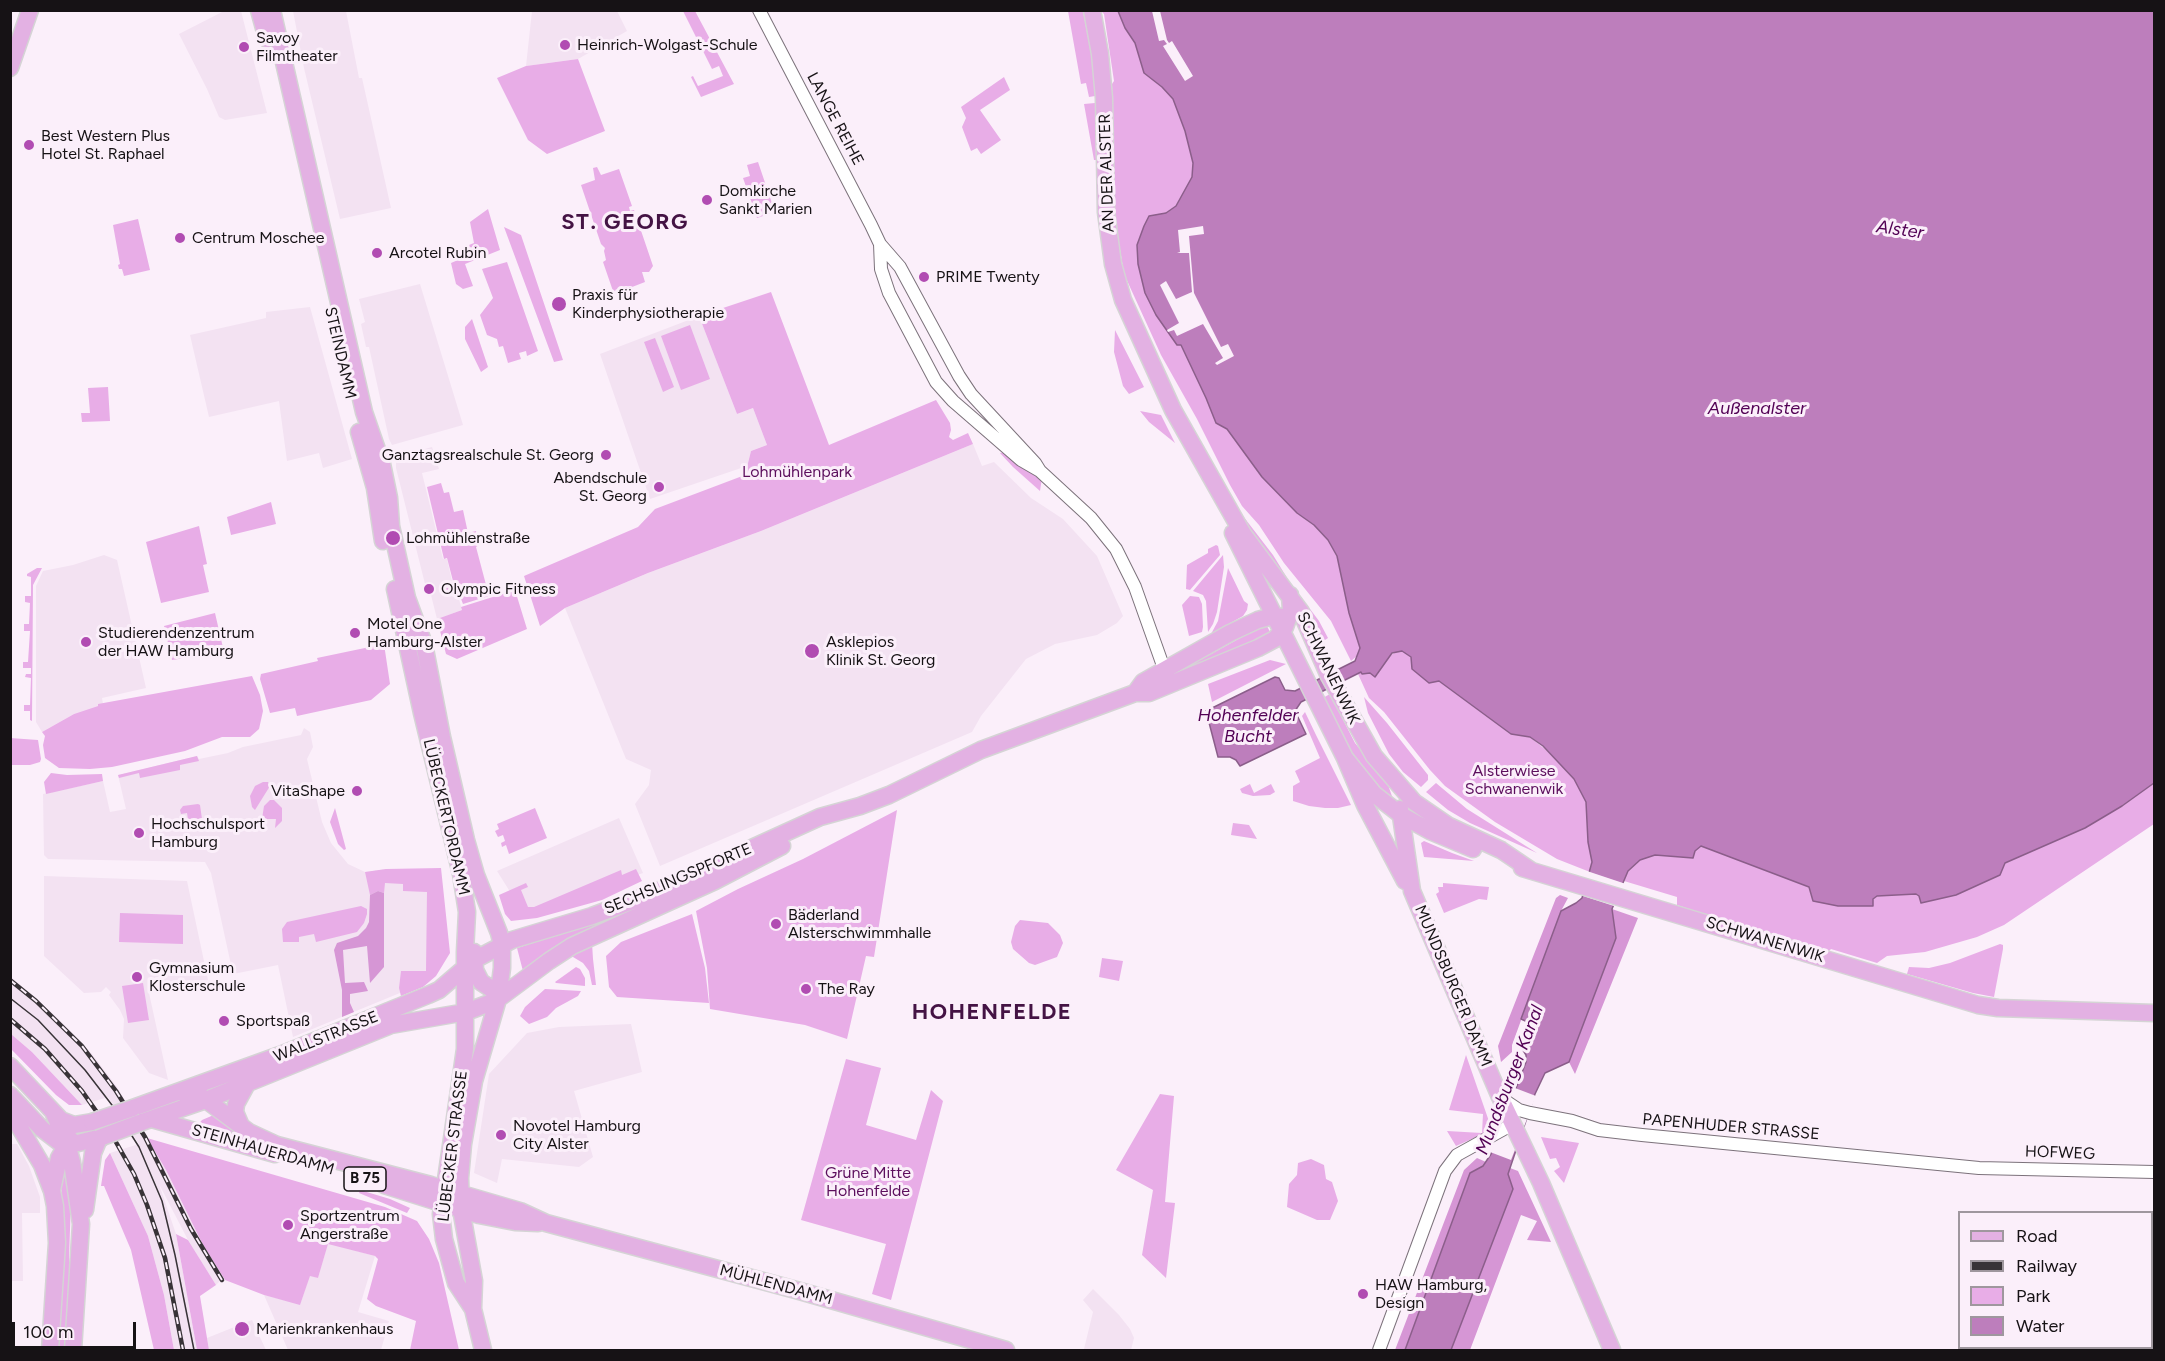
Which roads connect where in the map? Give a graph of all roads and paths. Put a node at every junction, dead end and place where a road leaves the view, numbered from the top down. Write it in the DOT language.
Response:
graph roads {
  1 [pos="30,10"];
  2 [pos="259,10"];
  3 [pos="272,10"];
  4 [pos="759,10"];
  5 [pos="1092,10"];
  6 [pos="10,68"];
  7 [pos="880,244"];
  8 [pos="900,267"];
  9 [pos="883,275"];
  10 [pos="1011,444"];
  11 [pos="1201,461"];
  12 [pos="1221,508"];
  13 [pos="1255,580"];
  14 [pos="1290,595"];
  15 [pos="1281,623"];
  16 [pos="1244,626"];
  17 [pos="1315,647"];
  18 [pos="1168,678"];
  19 [pos="426,692"];
  20 [pos="1345,759"];
  21 [pos="1393,779"];
  22 [pos="860,806"];
  23 [pos="1401,815"];
  24 [pos="1532,871"];
  25 [pos="1412,891"];
  26 [pos="502,945"];
  27 [pos="470,964"];
  28 [pos="503,993"];
  29 [pos="466,1012"];
  30 [pos="2154,1013"];
  31 [pos="10,1066"];
  32 [pos="248,1082"];
  33 [pos="178,1092"];
  34 [pos="10,1095"];
  35 [pos="206,1100"];
  36 [pos="10,1111"];
  37 [pos="54,1114"];
  38 [pos="1510,1115"];
  39 [pos="147,1121"];
  40 [pos="87,1123"];
  41 [pos="241,1126"];
  42 [pos="102,1137"];
  43 [pos="67,1143"];
  44 [pos="1965,1167"];
  45 [pos="2154,1172"];
  46 [pos="52,1191"];
  47 [pos="443,1196"];
  48 [pos="461,1202"];
  49 [pos="81,1224"];
  50 [pos="474,1309"];
  51 [pos="50,1350"];
  52 [pos="73,1350"];
  53 [pos="483,1350"];
  54 [pos="1006,1350"];
  55 [pos="1378,1350"];
  56 [pos="1612,1350"];
  1 -- 6 [label="main road"];
  2 -- 19 [label="main road, STEINDAMM"];
  3 -- 19 [label="main road, STEINDAMM"];
  4 -- 7 [label="street, LANGE REIHE"];
  5 -- 11 [label="main road, AN DER ALSTER"];
  7 -- 8 [label="street, LANGE REIHE"];
  7 -- 9 [label="street, LANGE REIHE"];
  8 -- 9 [label="street"];
  8 -- 10 [label="street, LANGE REIHE"];
  9 -- 10 [label="street, LANGE REIHE"];
  10 -- 18 [label="street"];
  11 -- 12 [label="main road, AN DER ALSTER"];
  11 -- 14 [label="main road, AN DER ALSTER"];
  12 -- 13 [label="main road, AN DER ALSTER"];
  12 -- 16 [label="main road, AN DER ALSTER"];
  13 -- 15 [label="main road, SCHWANENWIK"];
  14 -- 15 [label="main road"];
  14 -- 17 [label="main road, SCHWANENWIK"];
  15 -- 16 [label="main road, SECHSLINGSPFORTE"];
  15 -- 17 [label="main road"];
  15 -- 18 [label="main road, SECHSLINGSPFORTE"];
  15 -- 20 [label="main road, SCHWANENWIK"];
  16 -- 18 [label="main road, SECHSLINGSPFORTE"];
  17 -- 21 [label="main road, SCHWANENWIK"];
  18 -- 22 [label="main road, SECHSLINGSPFORTE"];
  19 -- 26 [label="main road, LÜBECKERTORDAMM"];
  19 -- 27 [label="main road, LÜBECKERTORDAMM"];
  20 -- 23 [label="main road, SCHWANENWIK"];
  20 -- 25 [label="main road, SCHWANENWIK"];
  21 -- 23 [label="main road, MUNDSBURGER DAMM"];
  21 -- 24 [label="main road, SCHWANENWIK"];
  22 -- 26 [label="main road, SECHSLINGSPFORTE"];
  22 -- 28 [label="main road, SECHSLINGSPFORTE"];
  23 -- 24 [label="main road, SCHWANENWIK"];
  23 -- 25 [label="main road, MUNDSBURGER DAMM"];
  24 -- 30 [label="main road, SCHWANENWIK"];
  25 -- 38 [label="main road, MUNDSBURGER DAMM"];
  26 -- 27 [label="main road, SECHSLINGSPFORTE"];
  26 -- 28 [label="main road, LÜBECKERTORDAMM"];
  27 -- 28 [label="main road"];
  27 -- 29 [label="main road"];
  27 -- 33 [label="main road, WALLSTRASSE"];
  28 -- 29 [label="main road, WALLSTRASSE"];
  28 -- 48 [label="main road, LÜBECKER STRASSE"];
  29 -- 32 [label="main road, WALLSTRASSE"];
  29 -- 47 [label="main road, LÜBECKER STRASSE"];
  31 -- 37 [label="main road"];
  32 -- 35 [label="main road, WALLSTRASSE"];
  32 -- 41 [label="main road"];
  33 -- 35 [label="main road, B 75"];
  33 -- 40 [label="main road, WALLSTRASSE, bridge"];
  34 -- 43 [label="main road"];
  35 -- 39 [label="main road, WALLSTRASSE"];
  35 -- 41 [label="main road, STEINHAUERDAMM / B 75"];
  36 -- 46 [label="main road"];
  37 -- 40 [label="main road"];
  37 -- 43 [label="main road"];
  38 -- 44 [label="street, PAPENHUDER STRASSE"];
  38 -- 55 [label="street"];
  38 -- 56 [label="main road, MUNDSBURGER DAMM"];
  39 -- 42 [label="main road, WALLSTRASSE, bridge"];
  39 -- 47 [label="main road, STEINHAUERDAMM / B 75"];
  40 -- 43 [label="main road"];
  41 -- 47 [label="main road, STEINHAUERDAMM / B 75"];
  42 -- 43 [label="main road, WALLSTRASSE"];
  42 -- 49 [label="main road"];
  43 -- 46 [label="main road"];
  43 -- 49 [label="main road"];
  44 -- 45 [label="street, HOFWEG"];
  46 -- 51 [label="main road"];
  47 -- 48 [label="main road, MÜHLENDAMM"];
  47 -- 50 [label="main road, LÜBECKER STRASSE"];
  48 -- 50 [label="main road, LÜBECKER STRASSE"];
  48 -- 54 [label="main road, MÜHLENDAMM"];
  49 -- 52 [label="main road"];
  50 -- 53 [label="main road, LÜBECKER STRASSE"];
}
